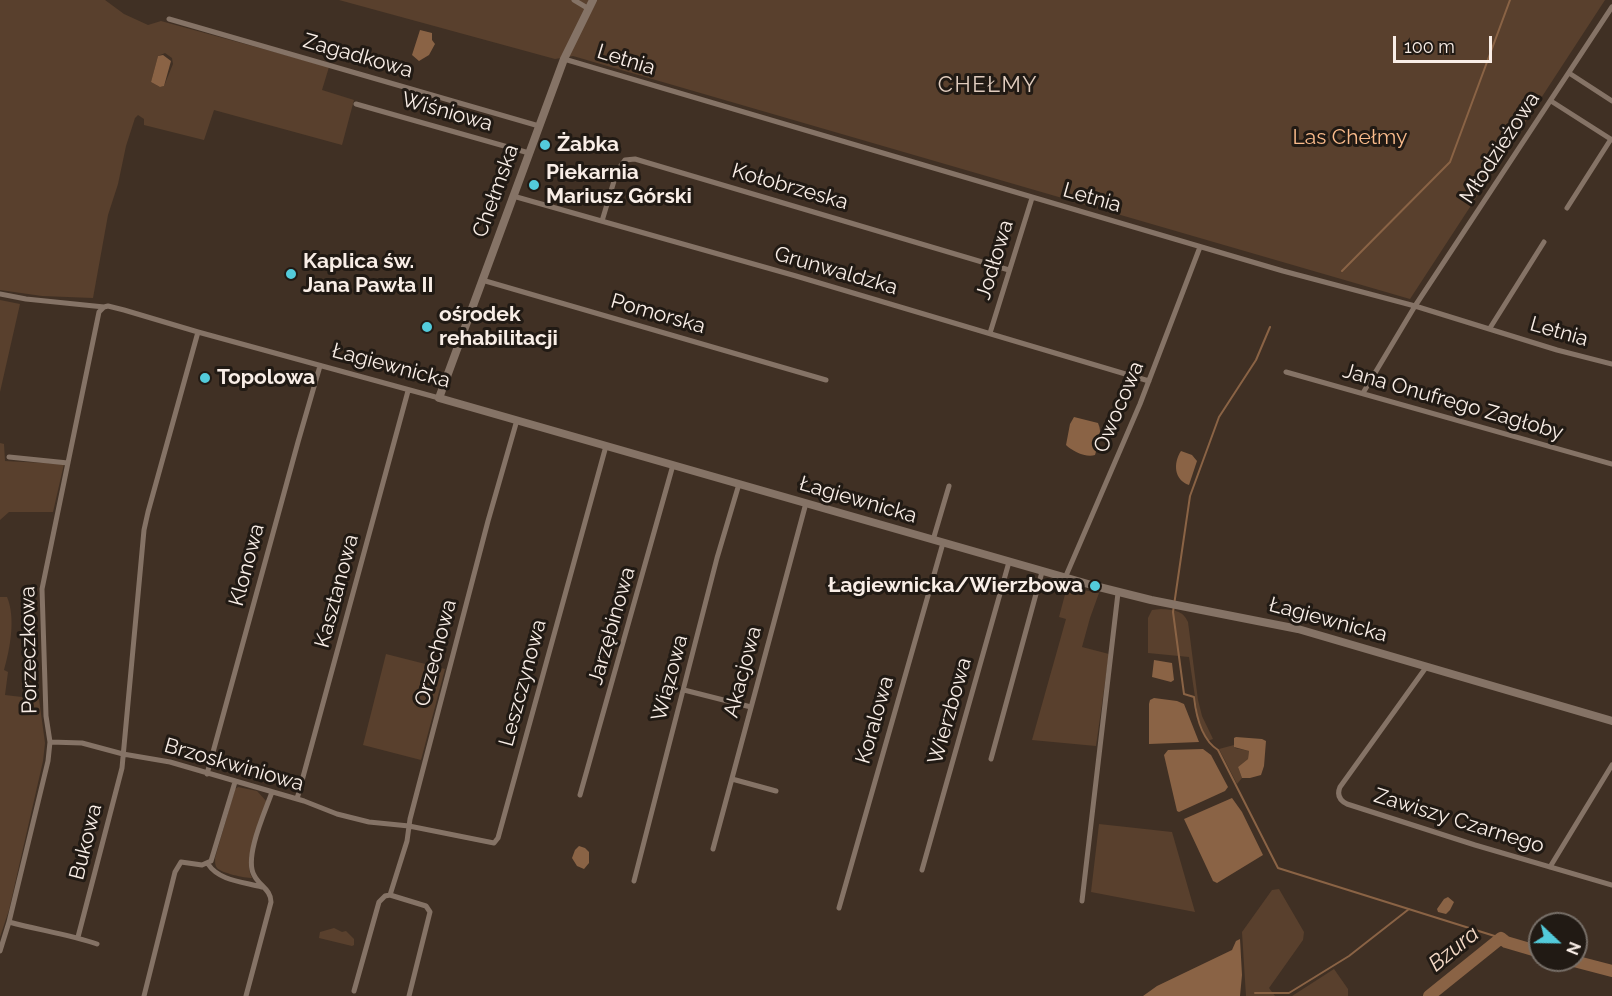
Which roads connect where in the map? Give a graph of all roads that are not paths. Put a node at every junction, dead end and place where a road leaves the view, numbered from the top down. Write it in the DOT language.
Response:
graph roads {
  1 [pos="574,0"];
  2 [pos="593,0"];
  3 [pos="1612,7"];
  4 [pos="589,9"];
  5 [pos="169,19"];
  6 [pos="564,59"];
  7 [pos="1569,73"];
  8 [pos="1551,101"];
  9 [pos="1612,101"];
  10 [pos="356,104"];
  11 [pos="539,126"];
  12 [pos="1612,140"];
  13 [pos="529,153"];
  14 [pos="513,196"];
  15 [pos="1032,198"];
  16 [pos="1567,208"];
  17 [pos="602,221"];
  18 [pos="1544,242"];
  19 [pos="1200,247"];
  20 [pos="1010,270"];
  21 [pos="482,280"];
  22 [pos="0,294"];
  23 [pos="1415,306"];
  24 [pos="101,309"];
  25 [pos="1490,328"];
  26 [pos="198,332"];
  27 [pos="990,333"];
  28 [pos="1612,364"];
  29 [pos="320,366"];
  30 [pos="1286,372"];
  31 [pos="826,380"];
  32 [pos="1149,381"];
  33 [pos="408,391"];
  34 [pos="1363,393"];
  35 [pos="439,398"];
  36 [pos="517,420"];
  37 [pos="606,446"];
  38 [pos="9,457"];
  39 [pos="68,463"];
  40 [pos="1612,464"];
  41 [pos="674,465"];
  42 [pos="739,484"];
  43 [pos="949,486"];
  44 [pos="806,503"];
  45 [pos="933,540"];
  46 [pos="943,543"];
  47 [pos="1009,562"];
  48 [pos="1042,572"];
  49 [pos="1065,578"];
  50 [pos="1118,592"];
  51 [pos="1427,666"];
  52 [pos="684,690"];
  53 [pos="751,707"];
  54 [pos="1612,721"];
  55 [pos="50,742"];
  56 [pos="123,754"];
  57 [pos="991,759"];
  58 [pos="1612,765"];
  59 [pos="207,774"];
  60 [pos="732,779"];
  61 [pos="236,782"];
  62 [pos="776,791"];
  63 [pos="272,792"];
  64 [pos="580,795"];
  65 [pos="297,800"];
  66 [pos="409,826"];
  67 [pos="713,849"];
  68 [pos="208,864"];
  69 [pos="1550,867"];
  70 [pos="922,870"];
  71 [pos="634,881"];
  72 [pos="1612,885"];
  73 [pos="264,887"];
  74 [pos="390,896"];
  75 [pos="1082,901"];
  76 [pos="839,908"];
  77 [pos="9,922"];
  78 [pos="78,937"];
  79 [pos="97,944"];
  80 [pos="0,951"];
  81 [pos="354,991"];
  82 [pos="144,996"];
  83 [pos="246,996"];
  84 [pos="409,996"];
  1 -- 4 [label="street"];
  2 -- 4 [label="street, Chełmska"];
  3 -- 7 [label="street, Młodzieżowa"];
  4 -- 6 [label="street, Chełmska"];
  5 -- 11 [label="street, Zagadkowa"];
  6 -- 11 [label="street, Chełmska"];
  6 -- 15 [label="street, Letnia"];
  7 -- 8 [label="street, Młodzieżowa"];
  7 -- 9 [label="street"];
  8 -- 12 [label="street"];
  8 -- 23 [label="street, Młodzieżowa"];
  10 -- 13 [label="street, Wiśniowa"];
  11 -- 13 [label="street, Chełmska"];
  12 -- 16 [label="street"];
  13 -- 14 [label="street, Chełmska"];
  14 -- 17 [label="street, Grunwaldzka"];
  14 -- 21 [label="street, Chełmska"];
  15 -- 19 [label="street, Letnia"];
  15 -- 20 [label="street, Jodłowa"];
  17 -- 20 [label="street, Kołobrzeska"];
  17 -- 27 [label="street, Grunwaldzka"];
  18 -- 25 [label="street"];
  19 -- 23 [label="street, Letnia"];
  19 -- 32 [label="street, Owocowa"];
  20 -- 27 [label="street, Jodłowa"];
  21 -- 31 [label="street, Pomorska"];
  21 -- 35 [label="street, Chełmska"];
  22 -- 24 [label="street, Łagiewnicka"];
  23 -- 25 [label="street, Letnia"];
  23 -- 34 [label="street, Młodzieżowa"];
  24 -- 26 [label="street, Łagiewnicka"];
  24 -- 39 [label="street, Porzeczkowa"];
  25 -- 28 [label="street, Letnia"];
  26 -- 29 [label="street, Łagiewnicka"];
  26 -- 56 [label="street"];
  27 -- 32 [label="street, Grunwaldzka"];
  29 -- 33 [label="street, Łagiewnicka"];
  29 -- 59 [label="street, Klonowa"];
  30 -- 34 [label="street, Jana Onufrego Zagłoby"];
  32 -- 49 [label="street, Owocowa"];
  33 -- 35 [label="street, Łagiewnicka"];
  33 -- 65 [label="street, Kasztanowa"];
  34 -- 40 [label="street, Jana Onufrego Zagłoby"];
  35 -- 36 [label="street, Łagiewnicka"];
  36 -- 37 [label="street, Łagiewnicka"];
  36 -- 66 [label="street, Orzechowa"];
  37 -- 41 [label="street, Łagiewnicka"];
  37 -- 66 [label="street, Leszczynowa"];
  38 -- 39 [label="street"];
  39 -- 55 [label="street, Porzeczkowa"];
  41 -- 42 [label="street, Łagiewnicka"];
  41 -- 64 [label="street, Jarzębinowa"];
  42 -- 44 [label="street, Łagiewnicka"];
  42 -- 52 [label="street, Wiązowa"];
  43 -- 45 [label="street"];
  44 -- 45 [label="street, Łagiewnicka"];
  44 -- 53 [label="street, Akacjowa"];
  45 -- 46 [label="street, Łagiewnicka"];
  46 -- 47 [label="street, Łagiewnicka"];
  46 -- 76 [label="street, Koralowa"];
  47 -- 48 [label="street, Łagiewnicka"];
  47 -- 70 [label="street, Wierzbowa"];
  48 -- 49 [label="street, Łagiewnicka"];
  48 -- 57 [label="street"];
  49 -- 50 [label="street, Łagiewnicka"];
  50 -- 51 [label="street, Łagiewnicka"];
  50 -- 75 [label="street"];
  51 -- 54 [label="street, Łagiewnicka"];
  51 -- 69 [label="street, Zawiszy Czarnego"];
  52 -- 53 [label="street"];
  52 -- 71 [label="street, Wiązowa"];
  53 -- 60 [label="street, Akacjowa"];
  55 -- 56 [label="street, Brzoskwiniowa"];
  55 -- 77 [label="street, Porzeczkowa"];
  56 -- 59 [label="street, Brzoskwiniowa"];
  56 -- 78 [label="street, Bukowa"];
  58 -- 69 [label="street, Zawiszy Czarnego"];
  59 -- 61 [label="street, Brzoskwiniowa"];
  60 -- 62 [label="street"];
  60 -- 67 [label="street, Akacjowa"];
  61 -- 63 [label="street, Brzoskwiniowa"];
  61 -- 68 [label="street"];
  63 -- 65 [label="street, Brzoskwiniowa"];
  63 -- 73 [label="street"];
  65 -- 66 [label="street, Brzoskwiniowa"];
  66 -- 74 [label="street, Orzechowa"];
  68 -- 73 [label="street"];
  68 -- 82 [label="street"];
  69 -- 72 [label="street"];
  73 -- 83 [label="street"];
  74 -- 81 [label="street, Orzechowa"];
  74 -- 84 [label="street"];
  77 -- 78 [label="street"];
  77 -- 80 [label="street, Porzeczkowa"];
  78 -- 79 [label="street"];
}
